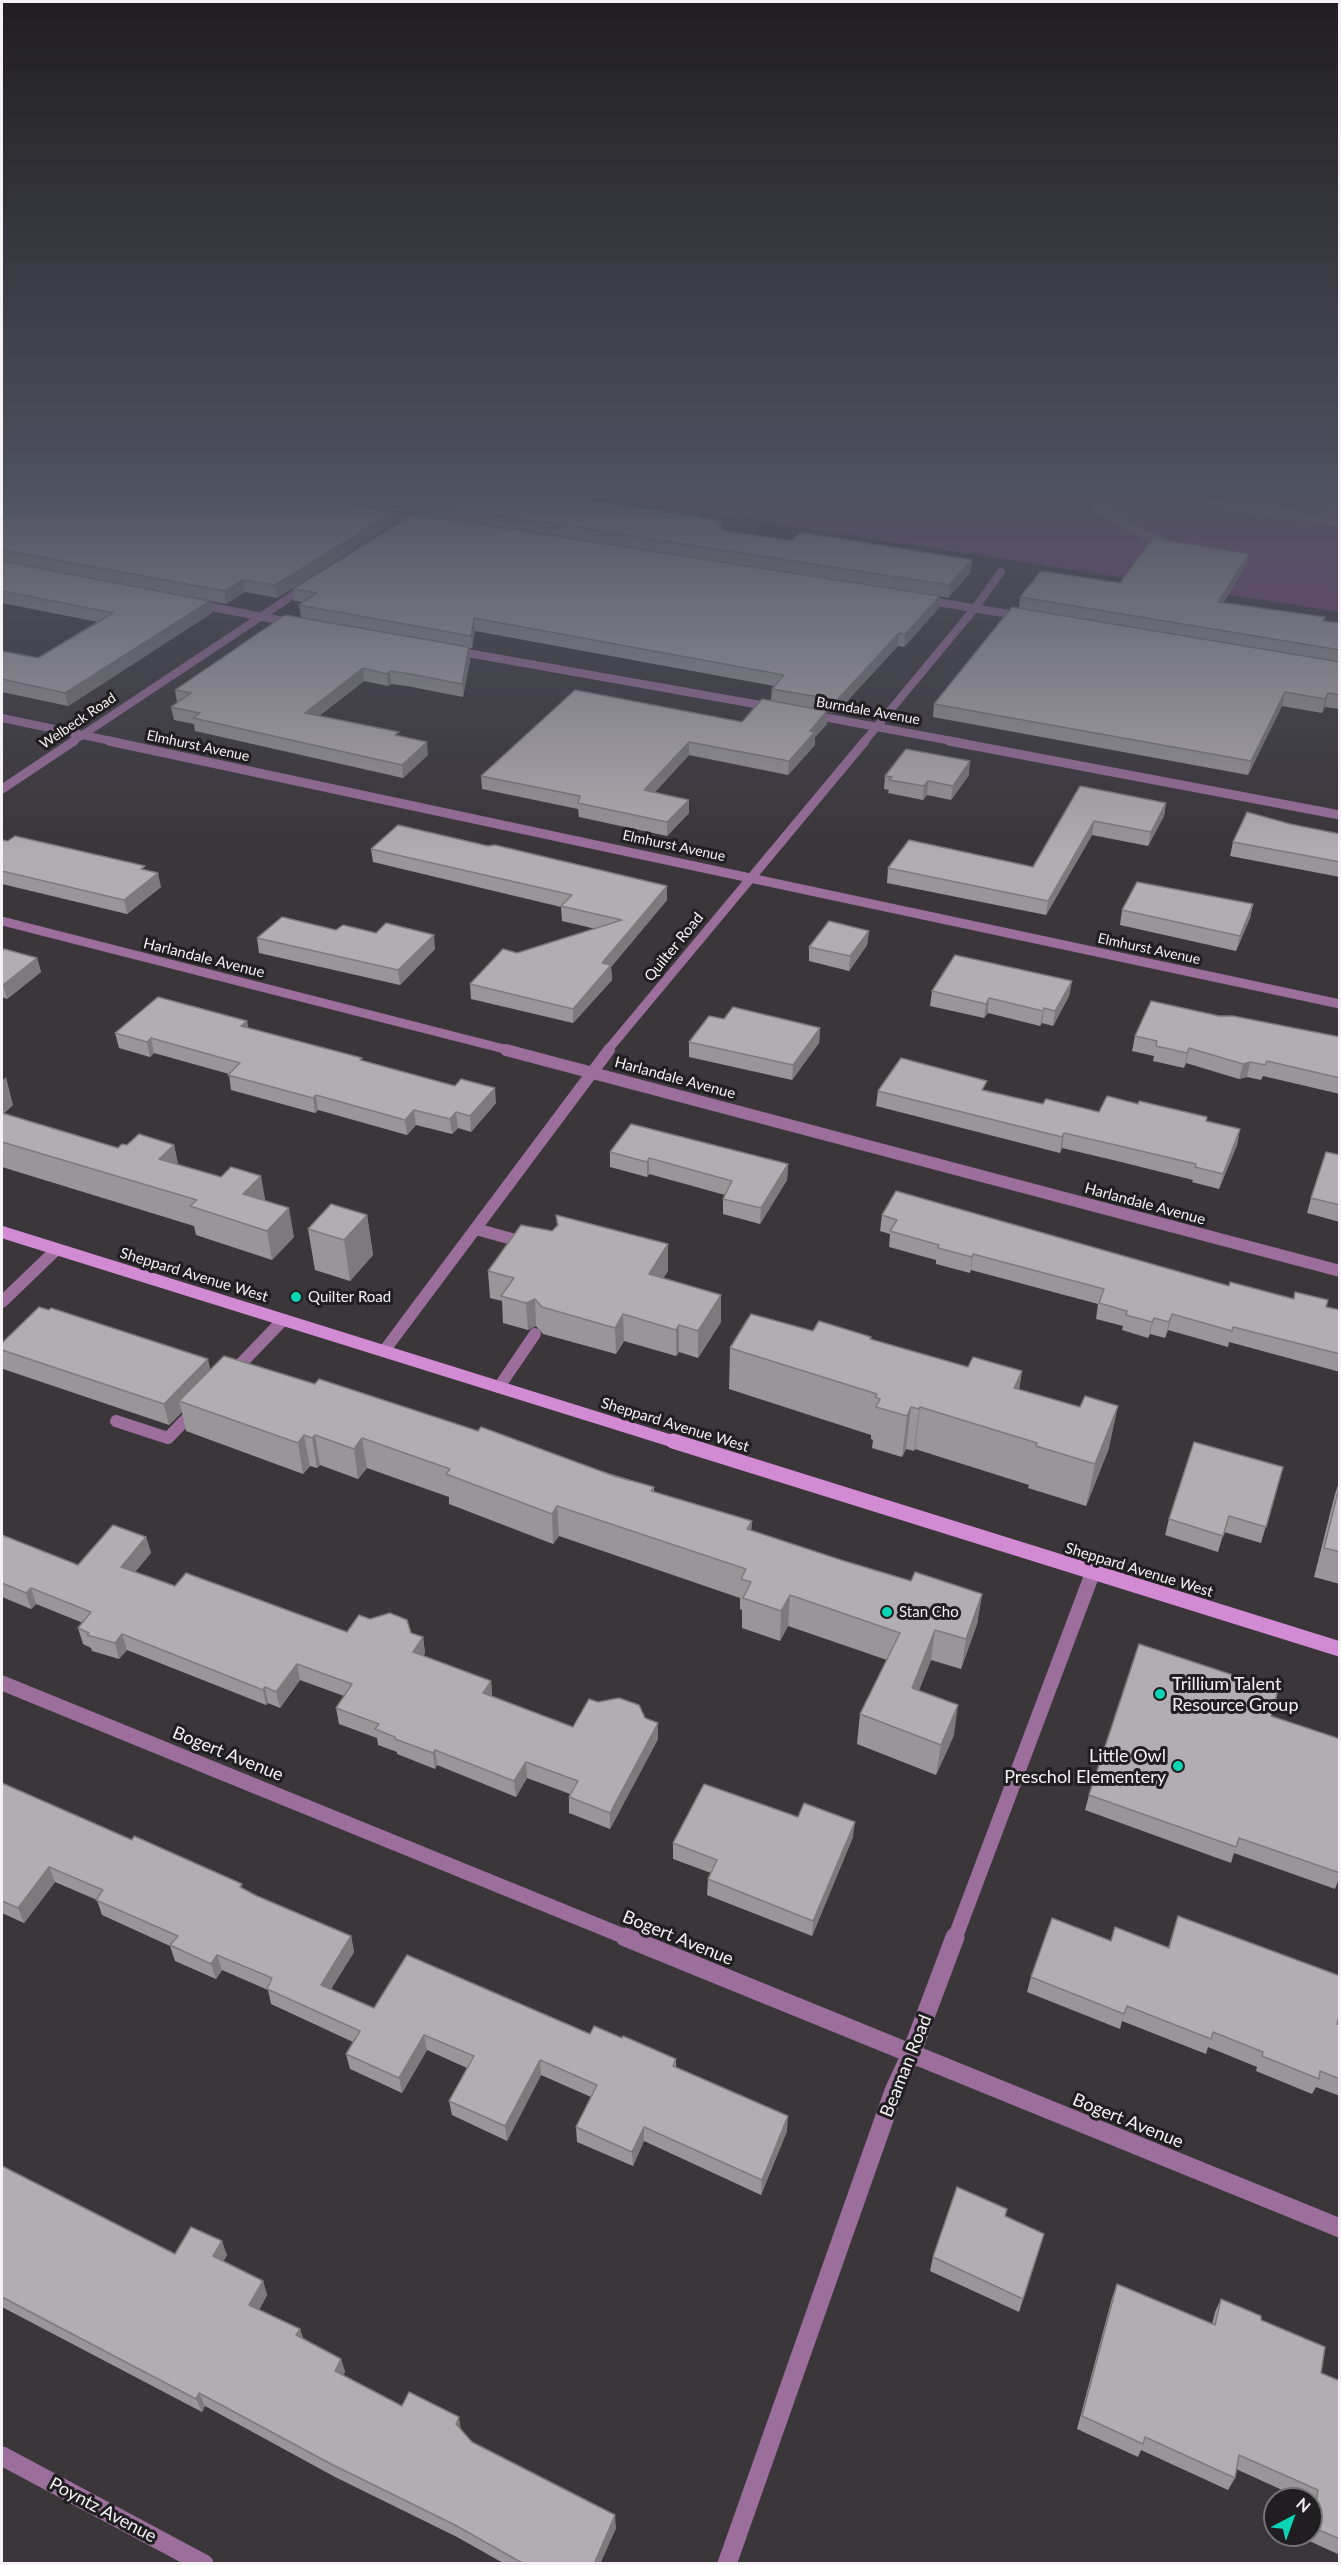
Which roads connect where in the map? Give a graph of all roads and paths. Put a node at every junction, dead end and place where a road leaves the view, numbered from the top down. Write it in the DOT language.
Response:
graph roads {
  1 [pos="256,618"];
  2 [pos="268,618"];
  3 [pos="967,618"];
  4 [pos="306,625"];
  5 [pos="448,650"];
  6 [pos="778,708"];
  7 [pos="802,713"];
  8 [pos="2,718"];
  9 [pos="876,726"];
  10 [pos="79,735"];
  11 [pos="2,789"];
  12 [pos="1340,814"];
  13 [pos="751,876"];
  14 [pos="2,921"];
  15 [pos="1340,1004"];
  16 [pos="591,1071"];
  17 [pos="476,1229"];
  18 [pos="2,1232"];
  19 [pos="541,1247"];
  20 [pos="57,1250"];
  21 [pos="1340,1271"];
  22 [pos="2,1302"];
  23 [pos="283,1320"];
  24 [pos="535,1334"];
  25 [pos="384,1351"];
  26 [pos="226,1378"];
  27 [pos="499,1388"];
  28 [pos="201,1404"];
  29 [pos="116,1421"];
  30 [pos="1093,1572"];
  31 [pos="1340,1649"];
  32 [pos="2,1683"];
  33 [pos="911,2054"];
  34 [pos="1340,2228"];
  35 [pos="2,2456"];
  36 [pos="204,2564"];
  37 [pos="728,2564"];
  1 -- 10 [label="street, Welbeck Road"];
  2 -- 4 [label="street"];
  3 -- 9 [label="street, Quilter Road"];
  5 -- 6 [label="street"];
  7 -- 9 [label="street, Burndale Avenue"];
  8 -- 10 [label="street, Elmhurst Avenue"];
  9 -- 12 [label="street, Burndale Avenue"];
  9 -- 13 [label="street, Quilter Road"];
  10 -- 11 [label="street, Welbeck Road"];
  10 -- 13 [label="street, Elmhurst Avenue"];
  13 -- 15 [label="street, Elmhurst Avenue"];
  13 -- 16 [label="street, Quilter Road"];
  14 -- 16 [label="street, Harlandale Avenue"];
  16 -- 17 [label="street, Quilter Road"];
  16 -- 21 [label="street, Harlandale Avenue"];
  17 -- 19 [label="street"];
  17 -- 25 [label="street, Quilter Road"];
  18 -- 20 [label="main road, Sheppard Avenue West"];
  20 -- 22 [label="street"];
  20 -- 23 [label="main road, Sheppard Avenue West"];
  23 -- 25 [label="main road, Sheppard Avenue West"];
  23 -- 26 [label="street"];
  24 -- 27 [label="street"];
  25 -- 27 [label="main road, Sheppard Avenue West"];
  27 -- 30 [label="main road, Sheppard Avenue West"];
  28 -- 29 [label="street"];
  30 -- 31 [label="main road, Sheppard Avenue West"];
  30 -- 33 [label="street, Beaman Road"];
  32 -- 33 [label="street, Bogert Avenue"];
  33 -- 34 [label="street, Bogert Avenue"];
  33 -- 37 [label="street, Beaman Road"];
  35 -- 36 [label="street, Poyntz Avenue"];
}
